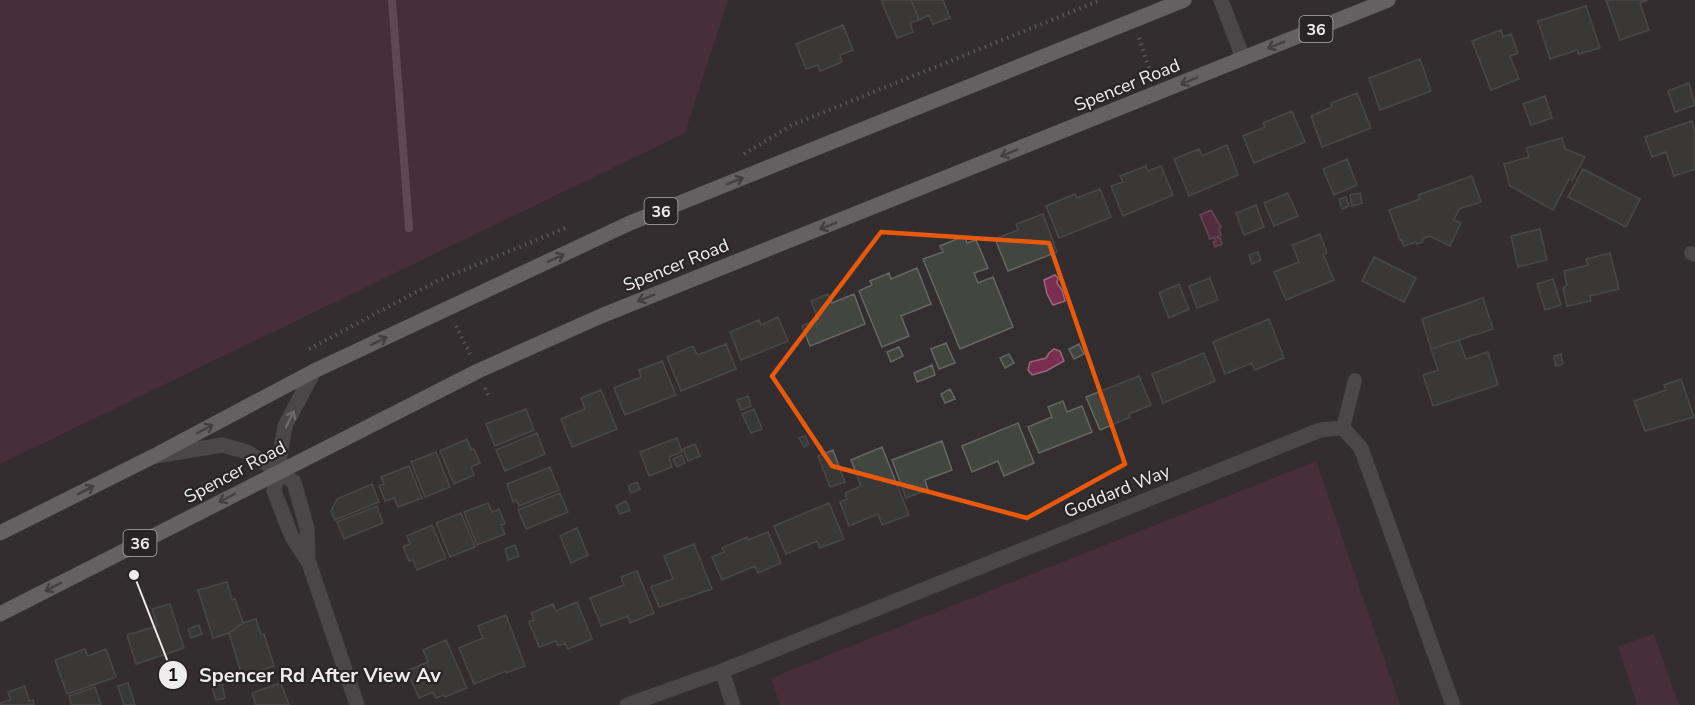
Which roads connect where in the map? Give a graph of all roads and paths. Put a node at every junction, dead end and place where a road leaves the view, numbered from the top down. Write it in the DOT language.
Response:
graph roads {
  1 [pos="1184,0"];
  2 [pos="1221,0"];
  3 [pos="1388,0"];
  4 [pos="1134,20"];
  5 [pos="1243,58"];
  6 [pos="1157,94"];
  7 [pos="437,281"];
  8 [pos="448,308"];
  9 [pos="314,371"];
  10 [pos="477,371"];
  11 [pos="1355,380"];
  12 [pos="490,399"];
  13 [pos="1343,428"];
  14 [pos="153,456"];
  15 [pos="278,471"];
  16 [pos="0,533"];
  17 [pos="309,563"];
  18 [pos="0,614"];
  19 [pos="722,671"];
  20 [pos="357,705"];
  21 [pos="627,705"];
  22 [pos="734,705"];
  23 [pos="1453,705"];
  1 -- 4 [label="main road, 36"];
  2 -- 5 [label="street"];
  3 -- 5 [label="main road, Spencer Road / 36, one-way"];
  4 -- 6 [label="path"];
  8 -- 4 [label="main road, 36, one-way"];
  5 -- 6 [label="main road, Spencer Road / 36, one-way"];
  6 -- 10 [label="main road, Spencer Road / 36, one-way"];
  7 -- 8 [label="path"];
  9 -- 8 [label="main road, 36, one-way"];
  8 -- 10 [label="path"];
  14 -- 9 [label="main road, 36, one-way"];
  15 -- 9 [label="street, one-way"];
  10 -- 12 [label="path"];
  10 -- 15 [label="main road, Spencer Road / 36"];
  11 -- 13 [label="lane"];
  13 -- 19 [label="street, Goddard Way"];
  13 -- 23 [label="street"];
  14 -- 15 [label="street"];
  16 -- 14 [label="main road, 36, one-way"];
  15 -- 17 [label="street"];
  15 -- 17 [label="street"];
  15 -- 18 [label="main road, Spencer Road / 36, one-way"];
  17 -- 20 [label="street"];
  19 -- 21 [label="street, Goddard Way"];
  19 -- 22 [label="street"];
}
